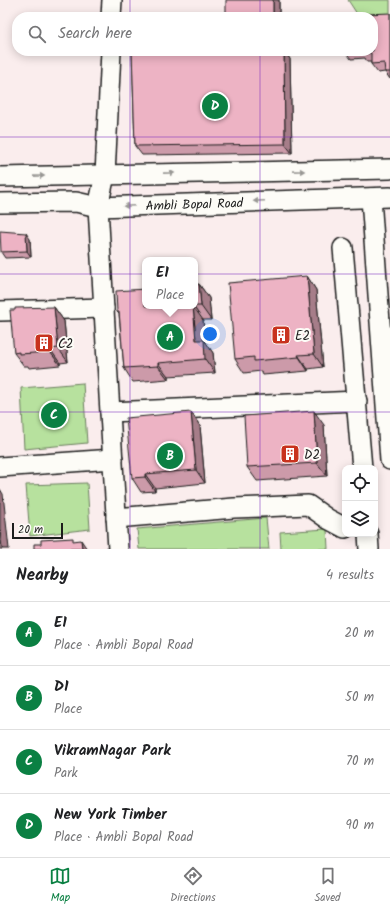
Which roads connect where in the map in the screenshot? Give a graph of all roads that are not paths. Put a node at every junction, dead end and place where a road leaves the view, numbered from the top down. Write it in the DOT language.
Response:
graph roads {
  1 [pos="112,0"];
  2 [pos="111,12"];
  3 [pos="110,56"];
  4 [pos="390,169"];
  5 [pos="105,175"];
  6 [pos="0,177"];
  7 [pos="390,197"];
  8 [pos="371,198"];
  9 [pos="0,203"];
  10 [pos="98,207"];
  11 [pos="343,248"];
  12 [pos="104,308"];
  13 [pos="0,311"];
  14 [pos="356,401"];
  15 [pos="110,412"];
  16 [pos="113,459"];
  17 [pos="390,460"];
  18 [pos="362,465"];
  19 [pos="0,467"];
  20 [pos="116,518"];
  21 [pos="342,526"];
  22 [pos="118,549"];
  1 -- 2 [label="street"];
  3 -- 5 [label="street"];
  5 -- 4 [label="street, one-way"];
  6 -- 5 [label="street, one-way"];
  5 -- 10 [label="street"];
  7 -- 8 [label="street, Ambli Bopal Road"];
  8 -- 10 [label="street, Ambli Bopal Road, one-way"];
  8 -- 17 [label="street"];
  9 -- 10 [label="street, Ambli Bopal Road"];
  10 -- 12 [label="street"];
  11 -- 14 [label="street"];
  12 -- 13 [label="street"];
  12 -- 15 [label="street"];
  14 -- 15 [label="street"];
  14 -- 18 [label="street"];
  15 -- 16 [label="street"];
  16 -- 19 [label="street"];
  16 -- 20 [label="street"];
  20 -- 21 [label="street"];
  20 -- 22 [label="street"];
}
